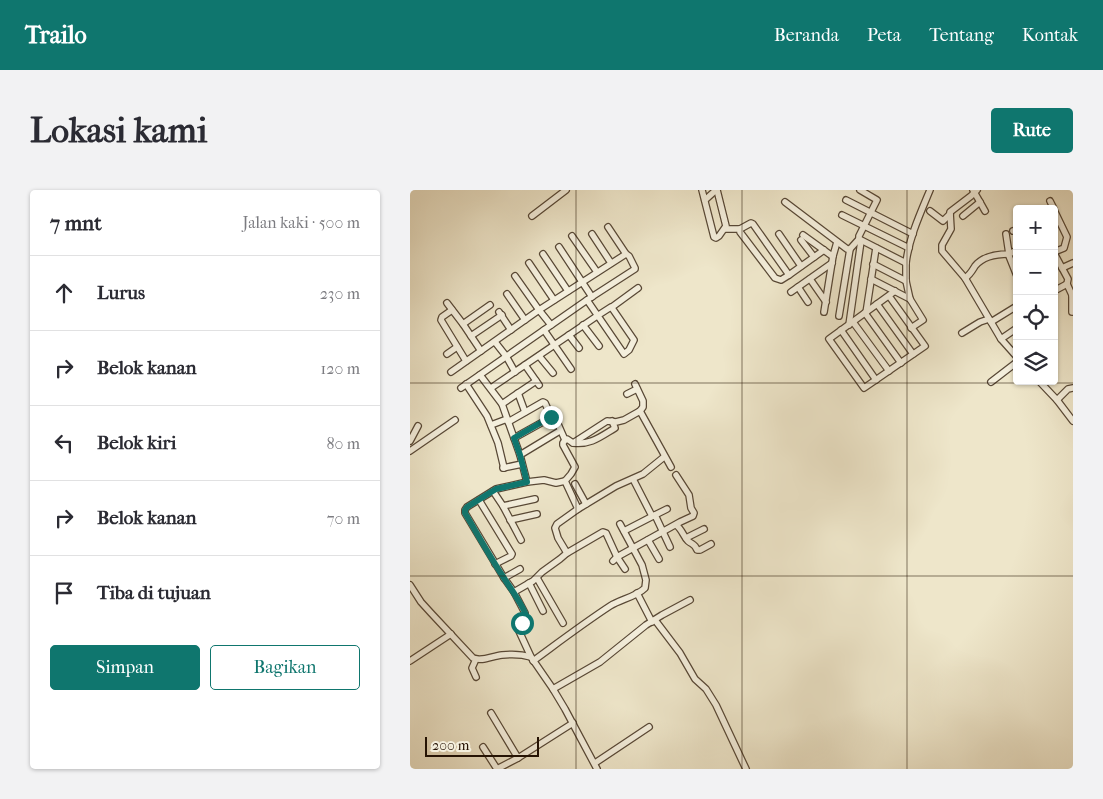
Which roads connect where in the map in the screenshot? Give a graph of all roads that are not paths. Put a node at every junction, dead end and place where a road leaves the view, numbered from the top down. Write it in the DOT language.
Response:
graph roads {
  1 [pos="566,190"];
  2 [pos="702,190"];
  3 [pos="717,190"];
  4 [pos="860,190"];
  5 [pos="930,190"];
  6 [pos="975,191"];
  7 [pos="868,192"];
  8 [pos="705,200"];
  9 [pos="846,200"];
  10 [pos="1050,201"];
  11 [pos="785,202"];
  12 [pos="980,202"];
  13 [pos="1052,205"];
  14 [pos="930,211"];
  15 [pos="985,211"];
  16 [pos="871,213"];
  17 [pos="950,214"];
  18 [pos="842,215"];
  19 [pos="532,216"];
  20 [pos="963,216"];
  21 [pos="1058,216"];
  22 [pos="864,226"];
  23 [pos="608,227"];
  24 [pos="725,228"];
  25 [pos="740,229"];
  26 [pos="592,234"];
  27 [pos="779,234"];
  28 [pos="913,234"];
  29 [pos="1006,234"];
  30 [pos="1070,235"];
  31 [pos="572,236"];
  32 [pos="837,242"];
  33 [pos="856,243"];
  34 [pos="558,247"];
  35 [pos="876,248"];
  36 [pos="909,248"];
  37 [pos="824,250"];
  38 [pos="1058,250"];
  39 [pos="1013,252"];
  40 [pos="543,254"];
  41 [pos="626,254"];
  42 [pos="1009,254"];
  43 [pos="833,256"];
  44 [pos="814,257"];
  45 [pos="1058,260"];
  46 [pos="530,263"];
  47 [pos="611,263"];
  48 [pos="832,263"];
  49 [pos="906,263"];
  50 [pos="1073,263"];
  51 [pos="873,264"];
  52 [pos="1013,264"];
  53 [pos="801,266"];
  54 [pos="1062,268"];
  55 [pos="822,270"];
  56 [pos="596,272"];
  57 [pos="789,275"];
  58 [pos="516,276"];
  59 [pos="965,278"];
  60 [pos="810,279"];
  61 [pos="871,279"];
  62 [pos="829,281"];
  63 [pos="906,281"];
  64 [pos="582,282"];
  65 [pos="1066,284"];
  66 [pos="798,287"];
  67 [pos="638,288"];
  68 [pos="1058,288"];
  69 [pos="568,291"];
  70 [pos="790,292"];
  71 [pos="895,292"];
  72 [pos="507,294"];
  73 [pos="889,296"];
  74 [pos="1072,296"];
  75 [pos="590,299"];
  76 [pos="910,299"];
  77 [pos="554,300"];
  78 [pos="808,302"];
  79 [pos="826,302"];
  80 [pos="447,303"];
  81 [pos="877,304"];
  82 [pos="490,305"];
  83 [pos="612,307"];
  84 [pos="1013,308"];
  85 [pos="452,310"];
  86 [pos="539,310"];
  87 [pos="824,312"];
  88 [pos="1072,312"];
  89 [pos="865,313"];
  90 [pos="597,316"];
  91 [pos="839,316"];
  92 [pos="525,320"];
  93 [pos="990,321"];
  94 [pos="851,323"];
  95 [pos="463,324"];
  96 [pos="551,325"];
  97 [pos="583,325"];
  98 [pos="914,326"];
  99 [pos="512,330"];
  100 [pos="544,330"];
  101 [pos="841,330"];
  102 [pos="1013,331"];
  103 [pos="962,333"];
  104 [pos="569,335"];
  105 [pos="471,336"];
  106 [pos="1002,339"];
  107 [pos="495,342"];
  108 [pos="554,345"];
  109 [pos="599,346"];
  110 [pos="457,347"];
  111 [pos="579,348"];
  112 [pos="481,351"];
  113 [pos="1013,352"];
  114 [pos="447,354"];
  115 [pos="913,354"];
  116 [pos="506,356"];
  117 [pos="539,356"];
  118 [pos="466,361"];
  119 [pos="900,363"];
  120 [pos="525,365"];
  121 [pos="1013,365"];
  122 [pos="571,369"];
  123 [pos="451,372"];
  124 [pos="515,372"];
  125 [pos="888,372"];
  126 [pos="553,373"];
  127 [pos="480,375"];
  128 [pos="876,380"];
  129 [pos="991,382"];
  130 [pos="1043,385"];
  131 [pos="491,388"];
  132 [pos="1073,388"];
  133 [pos="518,393"];
  134 [pos="627,394"];
  135 [pos="1057,400"];
  136 [pos="502,404"];
  137 [pos="640,411"];
  138 [pos="525,412"];
  139 [pos="554,415"];
  140 [pos="455,420"];
  141 [pos="508,420"];
  142 [pos="612,421"];
  143 [pos="1073,421"];
  144 [pos="491,425"];
  145 [pos="418,426"];
  146 [pos="596,428"];
  147 [pos="558,432"];
  148 [pos="587,434"];
  149 [pos="600,436"];
  150 [pos="514,438"];
  151 [pos="565,440"];
  152 [pos="410,441"];
  153 [pos="592,441"];
  154 [pos="573,442"];
  155 [pos="410,450"];
  156 [pos="520,455"];
  157 [pos="664,457"];
  158 [pos="522,464"];
  159 [pos="671,467"];
  160 [pos="676,475"];
  161 [pos="633,479"];
  162 [pos="565,481"];
  163 [pos="527,482"];
  164 [pos="575,484"];
  165 [pos="493,491"];
  166 [pos="535,499"];
  167 [pos="478,500"];
  168 [pos="586,504"];
  169 [pos="502,506"];
  170 [pos="578,509"];
  171 [pos="667,509"];
  172 [pos="537,514"];
  173 [pos="654,515"];
  174 [pos="510,520"];
  175 [pos="620,524"];
  176 [pos="676,525"];
  177 [pos="704,529"];
  178 [pos="624,532"];
  179 [pos="663,532"];
  180 [pos="686,538"];
  181 [pos="521,540"];
  182 [pos="648,540"];
  183 [pos="711,544"];
  184 [pos="670,547"];
  185 [pos="633,548"];
  186 [pos="567,552"];
  187 [pos="615,559"];
  188 [pos="659,559"];
  189 [pos="495,564"];
  190 [pos="520,569"];
  191 [pos="625,569"];
  192 [pos="504,578"];
  193 [pos="537,578"];
  194 [pos="529,583"];
  195 [pos="410,585"];
  196 [pos="514,592"];
  197 [pos="637,593"];
  198 [pos="690,600"];
  199 [pos="543,610"];
  200 [pos="653,621"];
  201 [pos="563,623"];
  202 [pos="451,634"];
  203 [pos="532,659"];
  204 [pos="476,660"];
  205 [pos="410,661"];
  206 [pos="476,677"];
  207 [pos="553,689"];
  208 [pos="491,713"];
  209 [pos="573,723"];
  210 [pos="649,727"];
  211 [pos="483,747"];
  212 [pos="518,758"];
  213 [pos="596,766"];
  214 [pos="497,769"];
  215 [pos="746,769"];
  1 -- 19 [label="street"];
  2 -- 8 [label="street"];
  3 -- 8 [label="street"];
  3 -- 24 [label="street"];
  4 -- 7 [label="street"];
  5 -- 28 [label="street"];
  6 -- 12 [label="street"];
  6 -- 17 [label="street"];
  7 -- 16 [label="street"];
  8 -- 24 [label="street"];
  9 -- 16 [label="street"];
  10 -- 13 [label="street"];
  11 -- 32 [label="street"];
  12 -- 15 [label="street"];
  12 -- 20 [label="street"];
  14 -- 17 [label="street"];
  16 -- 22 [label="street"];
  16 -- 28 [label="street"];
  17 -- 59 [label="street"];
  18 -- 22 [label="street"];
  21 -- 30 [label="street"];
  22 -- 33 [label="street"];
  22 -- 36 [label="street"];
  23 -- 41 [label="street"];
  24 -- 25 [label="street"];
  25 -- 57 [label="street"];
  25 -- 57 [label="street"];
  26 -- 47 [label="street"];
  27 -- 53 [label="street"];
  28 -- 36 [label="street"];
  29 -- 42 [label="street"];
  30 -- 38 [label="street"];
  31 -- 56 [label="street"];
  32 -- 33 [label="street"];
  32 -- 43 [label="street"];
  33 -- 35 [label="street"];
  33 -- 91 [label="street"];
  33 -- 94 [label="street"];
  34 -- 64 [label="street"];
  35 -- 49 [label="street"];
  35 -- 51 [label="street"];
  36 -- 49 [label="street"];
  37 -- 43 [label="street"];
  37 -- 44 [label="street"];
  37 -- 44 [label="street"];
  39 -- 42 [label="street"];
  40 -- 69 [label="street"];
  41 -- 47 [label="street"];
  41 -- 75 [label="street"];
  42 -- 52 [label="street"];
  42 -- 59 [label="street"];
  43 -- 48 [label="street"];
  44 -- 53 [label="street"];
  45 -- 54 [label="street"];
  46 -- 77 [label="street"];
  47 -- 56 [label="street"];
  48 -- 55 [label="street"];
  48 -- 62 [label="street"];
  49 -- 63 [label="street"];
  50 -- 54 [label="street"];
  51 -- 61 [label="street"];
  51 -- 63 [label="street"];
  53 -- 57 [label="street"];
  54 -- 65 [label="street"];
  55 -- 60 [label="street"];
  55 -- 62 [label="street"];
  56 -- 64 [label="street"];
  58 -- 86 [label="street"];
  59 -- 93 [label="street"];
  60 -- 66 [label="street"];
  60 -- 79 [label="street"];
  61 -- 71 [label="street"];
  61 -- 89 [label="street"];
  62 -- 79 [label="street"];
  63 -- 76 [label="street"];
  64 -- 69 [label="street"];
  64 -- 75 [label="street"];
  65 -- 68 [label="street"];
  65 -- 74 [label="street"];
  66 -- 70 [label="street"];
  66 -- 78 [label="street"];
  67 -- 83 [label="street"];
  69 -- 77 [label="street"];
  71 -- 73 [label="street"];
  71 -- 76 [label="street"];
  72 -- 92 [label="street"];
  73 -- 81 [label="street"];
  73 -- 98 [label="street"];
  74 -- 88 [label="street"];
  75 -- 90 [label="street"];
  75 -- 96 [label="street"];
  76 -- 98 [label="street"];
  77 -- 86 [label="street"];
  79 -- 87 [label="street"];
  80 -- 85 [label="street"];
  81 -- 89 [label="street"];
  81 -- 115 [label="street"];
  82 -- 95 [label="street"];
  83 -- 90 [label="street"];
  83 -- 90 [label="street"];
  84 -- 93 [label="street"];
  85 -- 95 [label="street"];
  85 -- 110 [label="street"];
  86 -- 92 [label="street"];
  86 -- 96 [label="street"];
  89 -- 94 [label="street"];
  89 -- 119 [label="street"];
  90 -- 97 [label="street"];
  92 -- 99 [label="street"];
  93 -- 103 [label="street"];
  93 -- 106 [label="street"];
  94 -- 101 [label="street"];
  94 -- 125 [label="street"];
  95 -- 105 [label="street"];
  96 -- 100 [label="street"];
  97 -- 104 [label="street"];
  97 -- 109 [label="street"];
  98 -- 115 [label="street"];
  99 -- 105 [label="street"];
  99 -- 107 [label="street"];
  100 -- 108 [label="street"];
  100 -- 116 [label="street"];
  101 -- 128 [label="street"];
  101 -- 128 [label="street"];
  102 -- 106 [label="street"];
  104 -- 108 [label="street"];
  104 -- 111 [label="street"];
  105 -- 112 [label="street"];
  106 -- 113 [label="street"];
  107 -- 112 [label="street"];
  107 -- 116 [label="street"];
  108 -- 117 [label="street"];
  108 -- 122 [label="street"];
  110 -- 114 [label="street"];
  110 -- 118 [label="street"];
  112 -- 118 [label="street"];
  115 -- 119 [label="street"];
  116 -- 124 [label="street"];
  116 -- 127 [label="street"];
  117 -- 120 [label="street"];
  117 -- 126 [label="street"];
  118 -- 123 [label="street"];
  119 -- 125 [label="street"];
  120 -- 124 [label="street"];
  120 -- 133 [label="street"];
  121 -- 129 [label="street"];
  124 -- 131 [label="street"];
  125 -- 128 [label="street"];
  127 -- 131 [label="street"];
  127 -- 144 [label="street"];
  130 -- 135 [label="street"];
  131 -- 136 [label="street"];
  132 -- 135 [label="street"];
  133 -- 136 [label="street"];
  133 -- 138 [label="street"];
  134 -- 137 [label="street"];
  135 -- 143 [label="street"];
  136 -- 141 [label="street"];
  137 -- 142 [label="street"];
  137 -- 157 [label="street"];
  138 -- 141 [label="street"];
  138 -- 150 [label="street"];
  139 -- 151 [label="street"];
  140 -- 155 [label="street"];
  141 -- 144 [label="street"];
  141 -- 150 [label="street"];
  142 -- 146 [label="street"];
  142 -- 149 [label="street"];
  144 -- 158 [label="street"];
  145 -- 152 [label="street"];
  146 -- 148 [label="street"];
  146 -- 149 [label="street"];
  147 -- 156 [label="street"];
  148 -- 153 [label="street"];
  148 -- 154 [label="street"];
  149 -- 153 [label="street"];
  150 -- 156 [label="street"];
  151 -- 154 [label="street"];
  151 -- 162 [label="street"];
  153 -- 154 [label="street"];
  156 -- 158 [label="street"];
  157 -- 159 [label="street"];
  157 -- 161 [label="street"];
  158 -- 163 [label="street"];
  160 -- 176 [label="street"];
  161 -- 168 [label="street"];
  161 -- 173 [label="street"];
  162 -- 163 [label="street"];
  162 -- 170 [label="street"];
  163 -- 165 [label="street"];
  164 -- 168 [label="street"];
  165 -- 167 [label="street"];
  165 -- 169 [label="street"];
  166 -- 169 [label="street"];
  167 -- 189 [label="street"];
  167 -- 189 [label="street"];
  168 -- 170 [label="street"];
  169 -- 174 [label="street"];
  170 -- 186 [label="street"];
  171 -- 173 [label="street"];
  172 -- 174 [label="street"];
  173 -- 178 [label="street"];
  173 -- 179 [label="street"];
  174 -- 181 [label="street"];
  175 -- 178 [label="street"];
  176 -- 179 [label="street"];
  176 -- 180 [label="street"];
  177 -- 180 [label="street"];
  178 -- 185 [label="street"];
  179 -- 182 [label="street"];
  179 -- 184 [label="street"];
  180 -- 183 [label="street"];
  182 -- 185 [label="street"];
  182 -- 188 [label="street"];
  185 -- 187 [label="street"];
  185 -- 197 [label="street"];
  186 -- 187 [label="street"];
  186 -- 193 [label="street"];
  187 -- 191 [label="street"];
  189 -- 192 [label="street"];
  190 -- 192 [label="street"];
  192 -- 196 [label="street"];
  193 -- 194 [label="street"];
  193 -- 201 [label="street"];
  194 -- 196 [label="street"];
  194 -- 199 [label="street"];
  195 -- 202 [label="street"];
  196 -- 203 [label="street"];
  197 -- 200 [label="street"];
  197 -- 203 [label="street"];
  198 -- 200 [label="street"];
  200 -- 207 [label="street"];
  200 -- 215 [label="street"];
  202 -- 204 [label="street"];
  202 -- 205 [label="street"];
  203 -- 204 [label="street"];
  203 -- 207 [label="street"];
  204 -- 206 [label="street"];
  207 -- 209 [label="street"];
  208 -- 212 [label="street"];
  209 -- 212 [label="street"];
  209 -- 213 [label="street"];
  210 -- 213 [label="street"];
  211 -- 214 [label="street"];
  212 -- 214 [label="street"];
}
